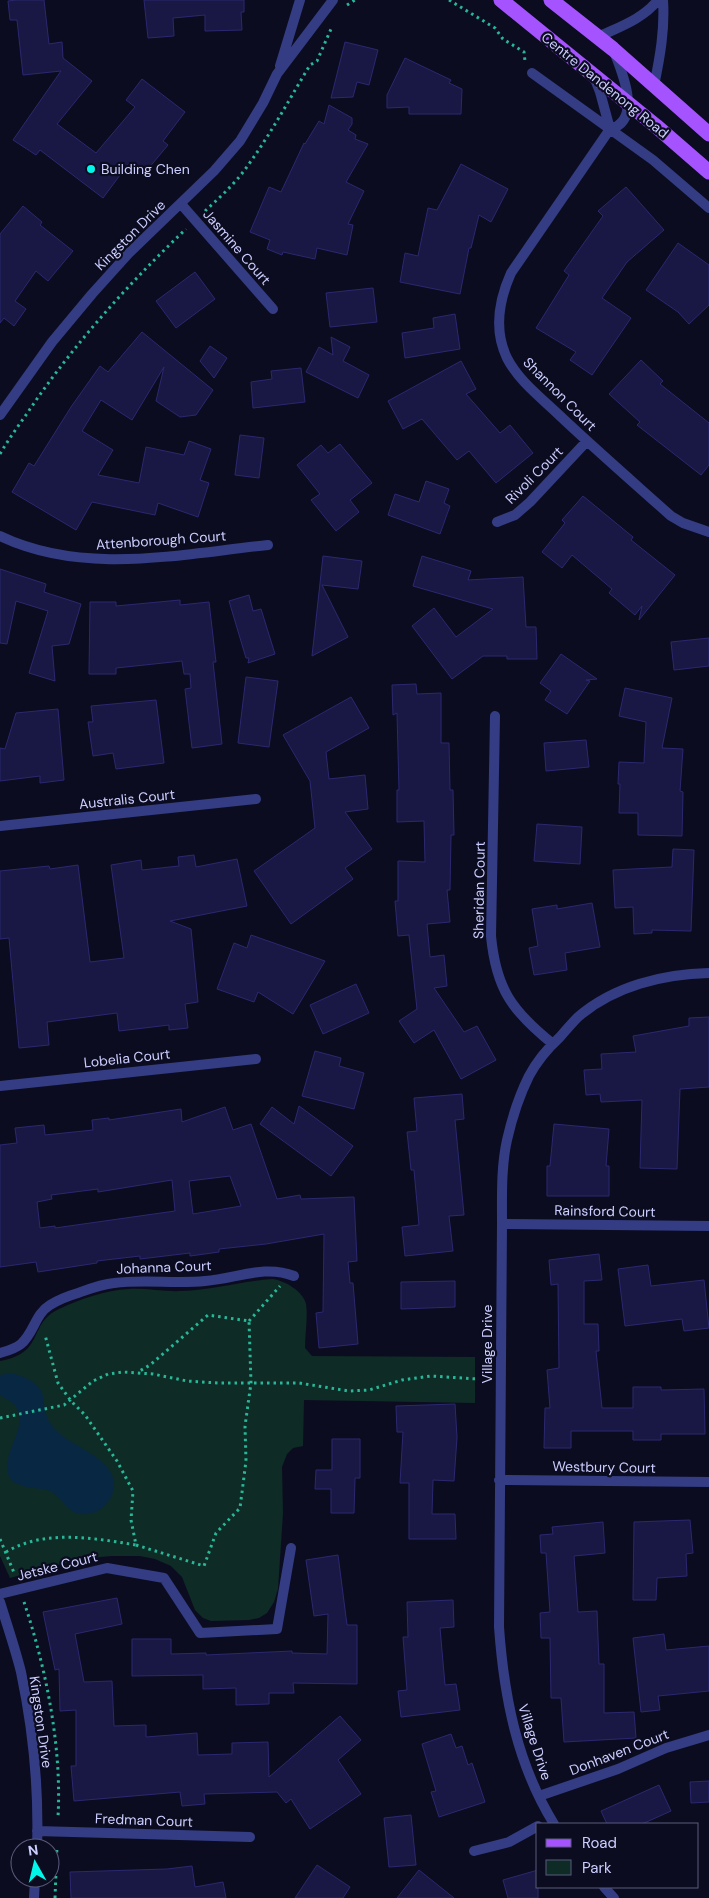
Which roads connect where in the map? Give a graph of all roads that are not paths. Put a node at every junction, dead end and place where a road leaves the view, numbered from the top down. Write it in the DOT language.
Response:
graph roads {
  1 [pos="300,0"];
  2 [pos="333,0"];
  3 [pos="501,0"];
  4 [pos="551,0"];
  5 [pos="658,0"];
  6 [pos="664,0"];
  7 [pos="598,37"];
  8 [pos="613,50"];
  9 [pos="532,73"];
  10 [pos="277,74"];
  11 [pos="593,76"];
  12 [pos="654,86"];
  13 [pos="628,105"];
  14 [pos="610,129"];
  15 [pos="709,134"];
  16 [pos="709,172"];
  17 [pos="181,204"];
  18 [pos="709,208"];
  19 [pos="272,309"];
  20 [pos="0,415"];
  21 [pos="587,441"];
  22 [pos="497,522"];
  23 [pos="709,532"];
  24 [pos="0,536"];
  25 [pos="268,545"];
  26 [pos="495,716"];
  27 [pos="256,799"];
  28 [pos="0,826"];
  29 [pos="709,973"];
  30 [pos="553,1044"];
  31 [pos="256,1059"];
  32 [pos="0,1086"];
  33 [pos="502,1224"];
  34 [pos="709,1226"];
  35 [pos="294,1276"];
  36 [pos="0,1353"];
  37 [pos="499,1480"];
  38 [pos="709,1482"];
  39 [pos="291,1548"];
  40 [pos="0,1594"];
  41 [pos="0,1602"];
  42 [pos="709,1735"];
  43 [pos="538,1796"];
  44 [pos="552,1821"];
  45 [pos="536,1827"];
  46 [pos="38,1831"];
  47 [pos="250,1837"];
  48 [pos="38,1838"];
  49 [pos="474,1851"];
  50 [pos="605,1888"];
  51 [pos="614,1898"];
  1 -- 10 [label="street, Kingston Drive"];
  2 -- 10 [label="street, Kingston Drive"];
  3 -- 11 [label="main road, Centre Dandenong Road"];
  4 -- 7 [label="main road, Centre Dandenong Road"];
  5 -- 7 [label="street"];
  6 -- 12 [label="street"];
  7 -- 8 [label="main road, Centre Dandenong Road"];
  8 -- 12 [label="main road, Centre Dandenong Road"];
  8 -- 13 [label="street"];
  9 -- 14 [label="street, Centre Dandenong Road"];
  10 -- 17 [label="street, Kingston Drive"];
  11 -- 13 [label="main road, Centre Dandenong Road"];
  11 -- 14 [label="street"];
  12 -- 15 [label="main road, Centre Dandenong Road"];
  13 -- 14 [label="street, Shannon Court"];
  13 -- 16 [label="main road, Centre Dandenong Road"];
  14 -- 18 [label="street, Centre Dandenong Road"];
  14 -- 21 [label="street, Shannon Court"];
  17 -- 19 [label="street, Jasmine Court"];
  17 -- 20 [label="street, Kingston Drive"];
  21 -- 22 [label="street, Rivoli Court"];
  21 -- 23 [label="street, Shannon Court"];
  24 -- 25 [label="street, Attenborough Court"];
  26 -- 30 [label="street, Sheridan Court"];
  27 -- 28 [label="street, Australis Court"];
  29 -- 30 [label="street, Village Drive"];
  30 -- 33 [label="street, Village Drive"];
  31 -- 32 [label="street, Lobelia Court"];
  33 -- 34 [label="street, Rainsford Court"];
  33 -- 37 [label="street, Village Drive"];
  35 -- 36 [label="street, Johanna Court"];
  37 -- 38 [label="street, Westbury Court"];
  37 -- 43 [label="street, Village Drive"];
  39 -- 40 [label="street, Jetske Court"];
  41 -- 46 [label="street, Kingston Drive"];
  42 -- 43 [label="street, Donhaven Court"];
  43 -- 44 [label="street, Village Drive"];
  45 -- 49 [label="street"];
  46 -- 47 [label="street, Fredman Court"];
  46 -- 48 [label="street, Kingston Drive"];
  50 -- 51 [label="street"];
}
